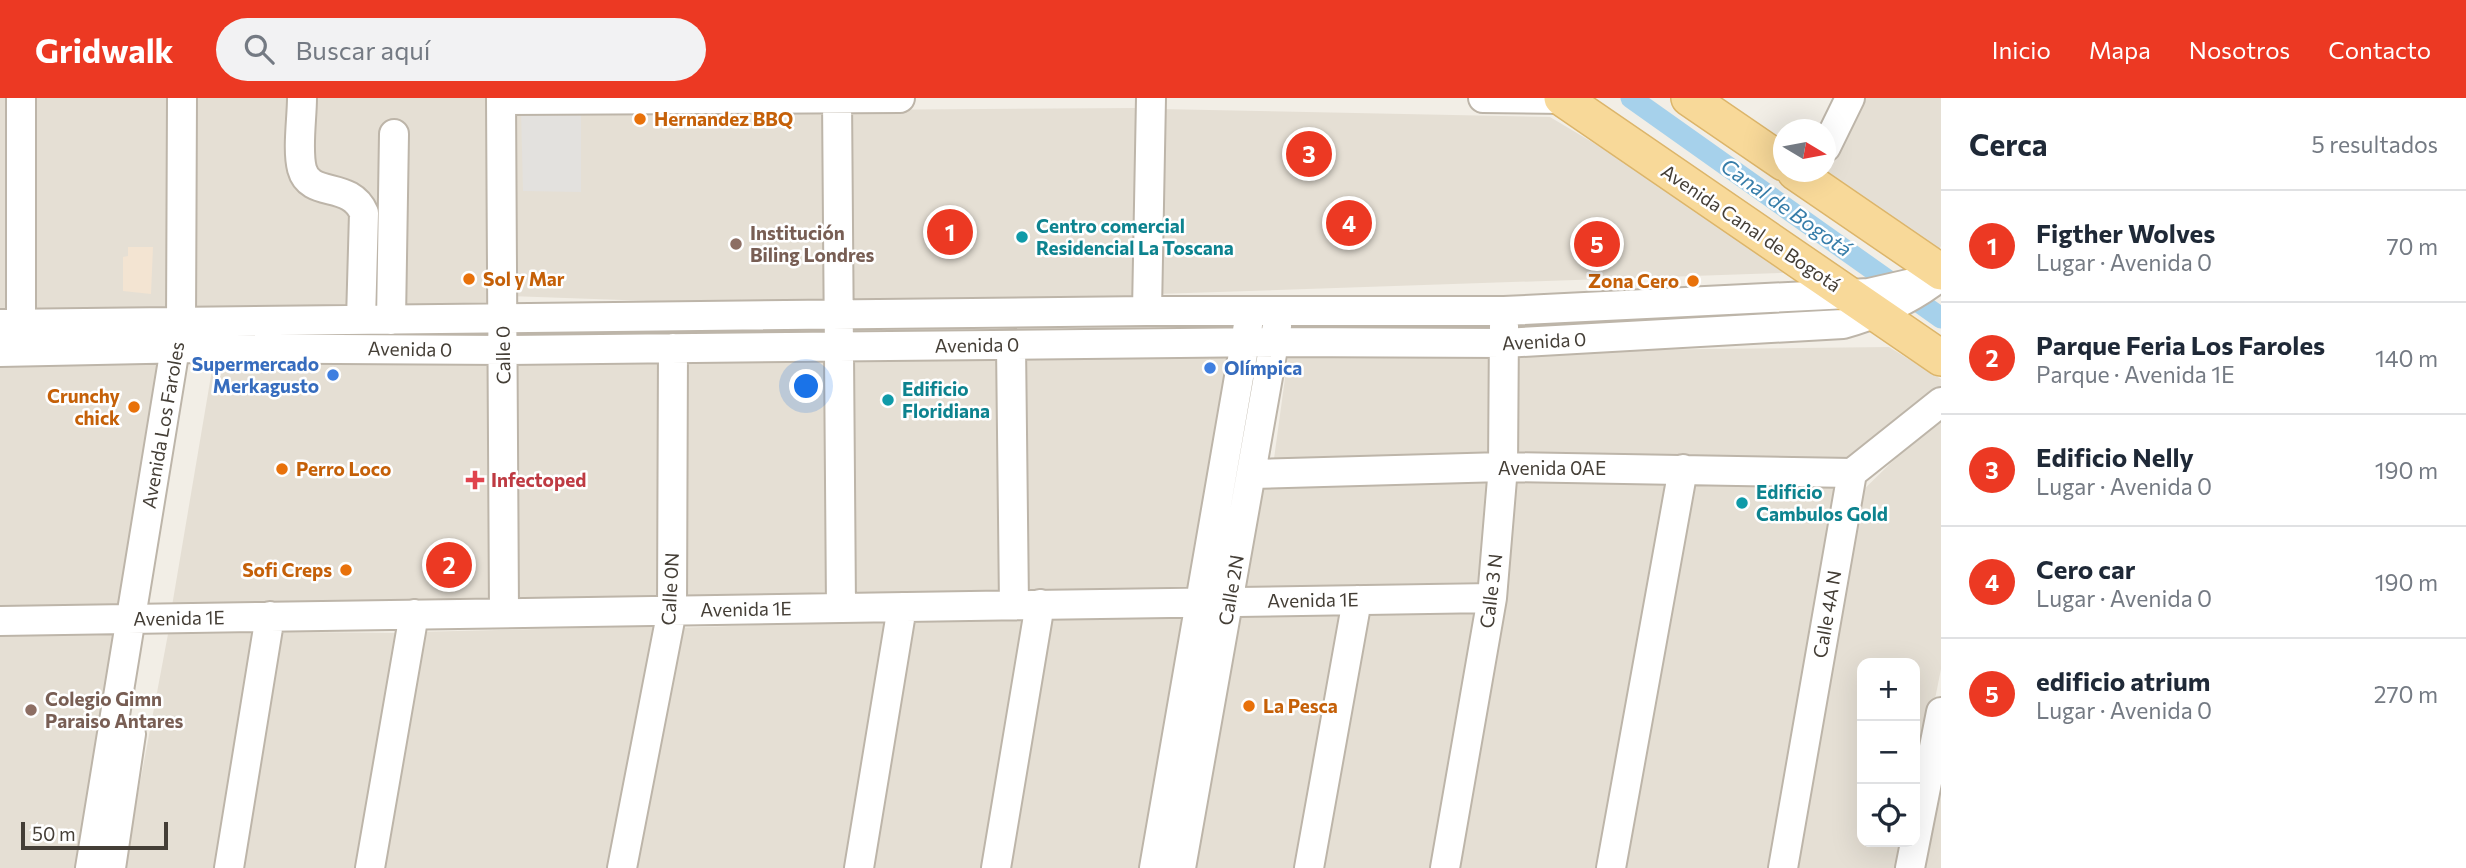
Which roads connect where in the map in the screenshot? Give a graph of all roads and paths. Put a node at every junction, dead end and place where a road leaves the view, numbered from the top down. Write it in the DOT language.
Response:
graph roads {
  1 [pos="20,98"];
  2 [pos="182,98"];
  3 [pos="302,98"];
  4 [pos="900,98"];
  5 [pos="1151,98"];
  6 [pos="1483,98"];
  7 [pos="1689,98"];
  8 [pos="1850,98"];
  9 [pos="501,99"];
  10 [pos="837,99"];
  11 [pos="1563,99"];
  12 [pos="1836,125"];
  13 [pos="394,134"];
  14 [pos="1773,154"];
  15 [pos="1812,182"];
  16 [pos="1930,280"];
  17 [pos="1871,302"];
  18 [pos="1147,311"];
  19 [pos="1504,311"];
  20 [pos="1249,312"];
  21 [pos="1279,312"];
  22 [pos="837,315"];
  23 [pos="503,319"];
  24 [pos="361,320"];
  25 [pos="391,320"];
  26 [pos="10,324"];
  27 [pos="183,339"];
  28 [pos="1275,342"];
  29 [pos="1245,343"];
  30 [pos="1504,343"];
  31 [pos="1011,345"];
  32 [pos="838,347"];
  33 [pos="673,348"];
  34 [pos="504,350"];
  35 [pos="0,352"];
  36 [pos="1941,358"];
  37 [pos="1941,402"];
  38 [pos="1503,467"];
  39 [pos="1683,469"];
  40 [pos="1852,473"];
  41 [pos="1252,474"];
  42 [pos="1492,598"];
  43 [pos="1357,600"];
  44 [pos="1200,602"];
  45 [pos="1229,602"];
  46 [pos="1027,605"];
  47 [pos="902,607"];
  48 [pos="841,608"];
  49 [pos="672,610"];
  50 [pos="504,613"];
  51 [pos="414,614"];
  52 [pos="270,616"];
  53 [pos="140,619"];
  54 [pos="0,621"];
  55 [pos="1941,712"];
  56 [pos="90,868"];
  57 [pos="111,868"];
  58 [pos="229,868"];
  59 [pos="370,868"];
  60 [pos="622,868"];
  61 [pos="859,868"];
  62 [pos="996,868"];
  63 [pos="1154,868"];
  64 [pos="1181,868"];
  65 [pos="1309,868"];
  66 [pos="1445,868"];
  67 [pos="1611,868"];
  68 [pos="1783,868"];
  69 [pos="1910,868"];
  1 -- 26 [label="street"];
  2 -- 27 [label="street, Avenida Los Faroles"];
  3 -- 24 [label="street"];
  4 -- 10 [label="street"];
  5 -- 18 [label="street"];
  6 -- 11 [label="street"];
  7 -- 14 [label="main road"];
  8 -- 12 [label="street"];
  9 -- 10 [label="street"];
  9 -- 23 [label="street, Calle 0"];
  10 -- 22 [label="street"];
  11 -- 17 [label="main road, Avenida Canal de Bogotá"];
  13 -- 25 [label="street"];
  15 -- 16 [label="main road"];
  16 -- 17 [label="street, Avenida 0"];
  17 -- 19 [label="street, Avenida 0"];
  17 -- 30 [label="street, Avenida 0"];
  17 -- 36 [label="main road, Avenida Canal de Bogotá"];
  18 -- 20 [label="street, Avenida 0"];
  18 -- 22 [label="street, Avenida 0"];
  19 -- 21 [label="street, Avenida 0"];
  19 -- 30 [label="street, Calle 3 N"];
  20 -- 21 [label="street, Avenida 0"];
  20 -- 29 [label="street, Calle 2N"];
  21 -- 28 [label="street, Calle 2N"];
  22 -- 23 [label="street, Avenida 0"];
  22 -- 32 [label="street"];
  23 -- 25 [label="street, Avenida 0"];
  23 -- 34 [label="street, Calle 0"];
  24 -- 25 [label="street, Avenida 0"];
  24 -- 27 [label="street, Avenida 0"];
  26 -- 27 [label="street, Avenida 0"];
  27 -- 34 [label="street, Avenida 0"];
  27 -- 35 [label="street, Avenida 0"];
  27 -- 53 [label="street, Avenida Los Faroles"];
  28 -- 29 [label="street, Avenida 0"];
  28 -- 30 [label="street, Avenida 0"];
  28 -- 41 [label="street, Calle 2N"];
  29 -- 31 [label="street, Avenida 0"];
  29 -- 44 [label="street, Calle 2N"];
  30 -- 38 [label="street, Calle 3 N"];
  31 -- 32 [label="street, Avenida 0"];
  31 -- 46 [label="street"];
  32 -- 33 [label="street, Avenida 0"];
  32 -- 48 [label="street"];
  33 -- 34 [label="street, Avenida 0"];
  33 -- 49 [label="street, Calle 0N"];
  34 -- 50 [label="street, Calle 0"];
  37 -- 40 [label="street"];
  38 -- 39 [label="street, Avenida 0AE"];
  38 -- 41 [label="street, Avenida 0AE"];
  38 -- 42 [label="street, Calle 3 N"];
  39 -- 40 [label="street, Avenida 0AE"];
  39 -- 67 [label="street"];
  40 -- 68 [label="street, Calle 4A N"];
  41 -- 45 [label="street, Calle 2N"];
  42 -- 43 [label="street, Avenida 1E"];
  42 -- 66 [label="street, Calle 3 N"];
  43 -- 45 [label="street, Avenida 1E"];
  43 -- 65 [label="street"];
  44 -- 45 [label="street, Avenida 1E"];
  44 -- 46 [label="street, Avenida 1E"];
  44 -- 63 [label="street, Calle 2N"];
  45 -- 64 [label="street, Calle 2N"];
  46 -- 47 [label="street, Avenida 1E"];
  46 -- 62 [label="street"];
  47 -- 48 [label="street, Avenida 1E"];
  47 -- 61 [label="street"];
  48 -- 49 [label="street, Avenida 1E"];
  49 -- 50 [label="street, Avenida 1E"];
  49 -- 60 [label="street, Calle 0N"];
  50 -- 51 [label="street, Avenida 1E"];
  51 -- 52 [label="street, Avenida 1E"];
  51 -- 59 [label="street"];
  52 -- 53 [label="street, Avenida 1E"];
  52 -- 58 [label="street"];
  53 -- 54 [label="street, Avenida 1E"];
  53 -- 56 [label="street, Avenida Los Faroles"];
  53 -- 57 [label="street, Avenida Los Faroles"];
  55 -- 69 [label="street"];
}
